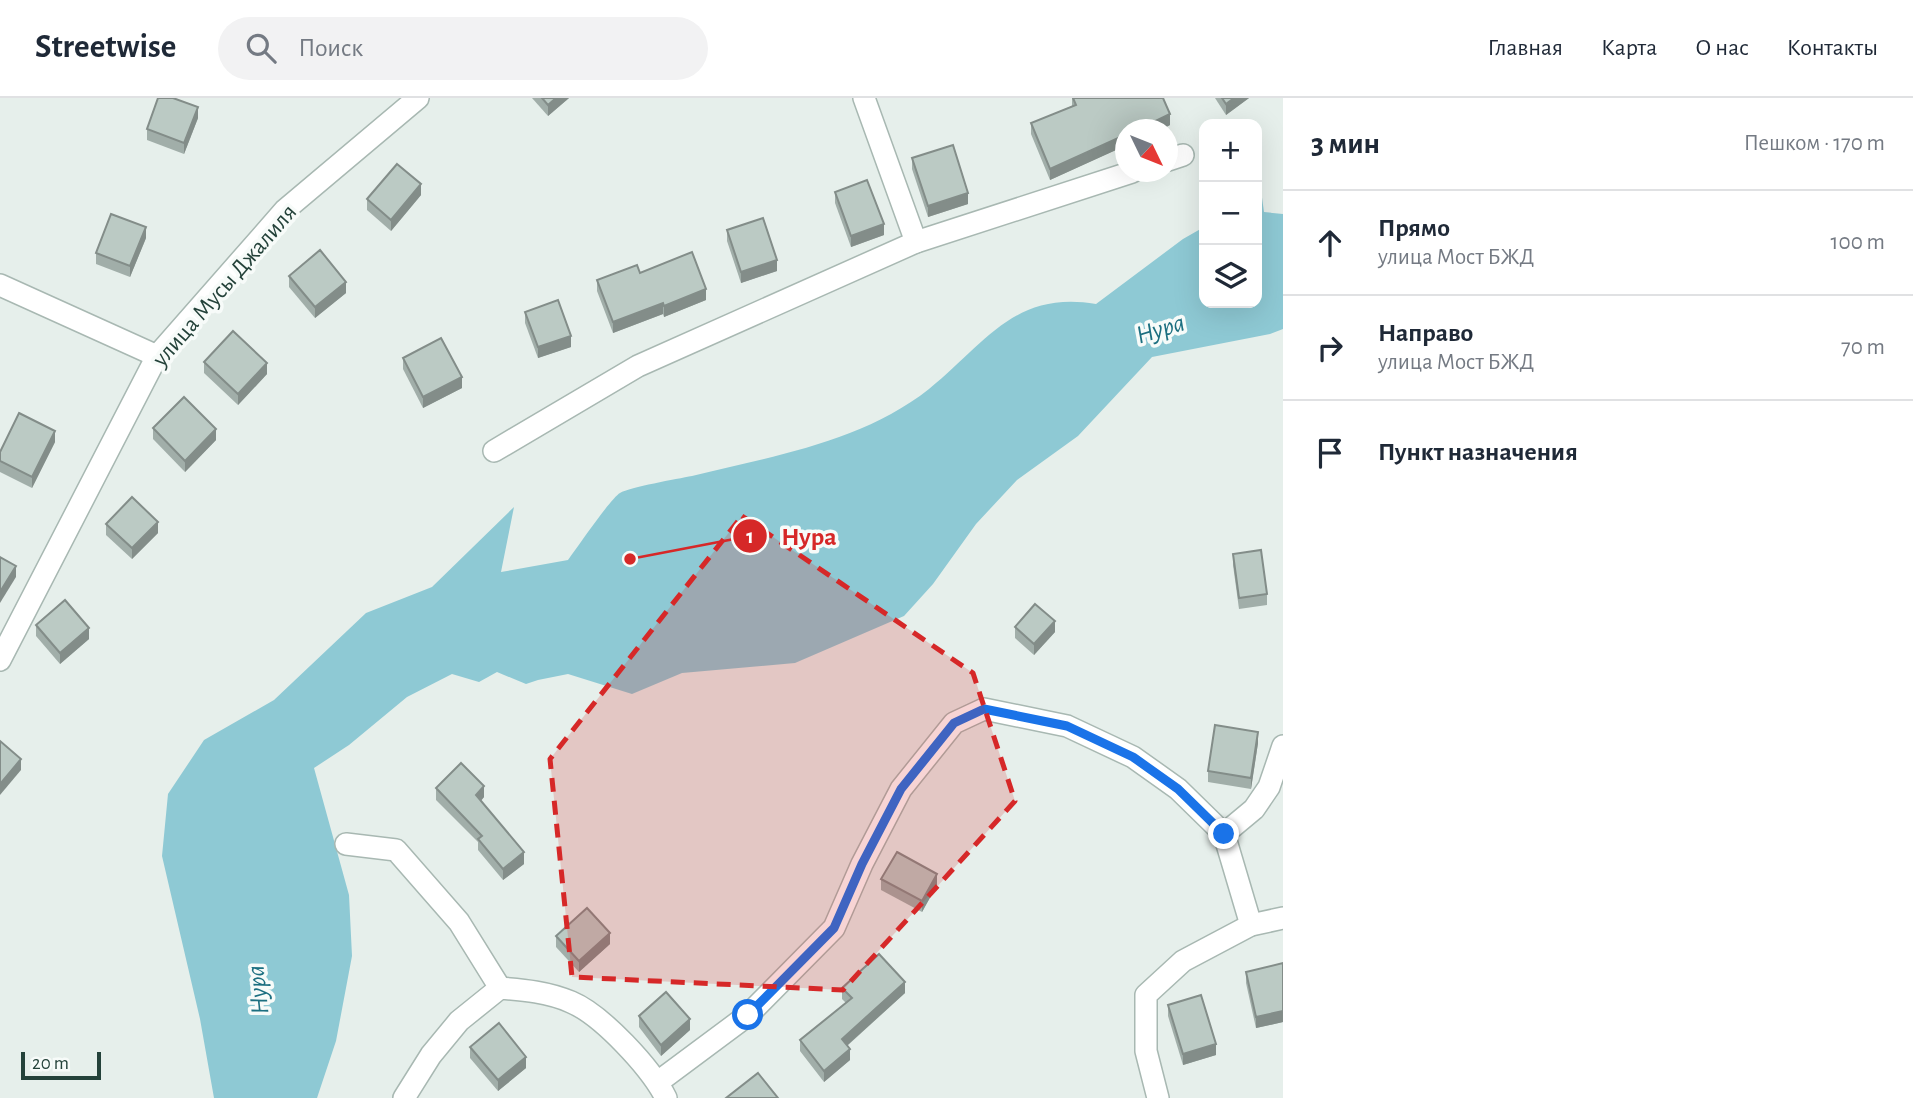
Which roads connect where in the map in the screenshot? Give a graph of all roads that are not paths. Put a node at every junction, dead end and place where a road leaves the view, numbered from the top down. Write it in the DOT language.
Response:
graph roads {
  1 [pos="418,98"];
  2 [pos="864,98"];
  3 [pos="1115,178"];
  4 [pos="916,242"];
  5 [pos="0,285"];
  6 [pos="157,356"];
  7 [pos="495,452"];
  8 [pos="0,660"];
  9 [pos="1283,746"];
  10 [pos="1224,834"];
  11 [pos="346,844"];
  12 [pos="1283,918"];
  13 [pos="1251,925"];
  14 [pos="500,988"];
  15 [pos="662,1090"];
  16 [pos="406,1097"];
  17 [pos="1158,1098"];
  1 -- 6 [label="street, улица Мусы Джалиля"];
  2 -- 4 [label="street"];
  3 -- 4 [label="street"];
  4 -- 7 [label="street"];
  5 -- 6 [label="street"];
  6 -- 8 [label="street, улица Мусы Джалиля"];
  9 -- 10 [label="street"];
  10 -- 13 [label="street"];
  10 -- 15 [label="street"];
  11 -- 14 [label="street"];
  12 -- 13 [label="street"];
  13 -- 17 [label="street"];
  14 -- 15 [label="street"];
  14 -- 16 [label="street"];
}
